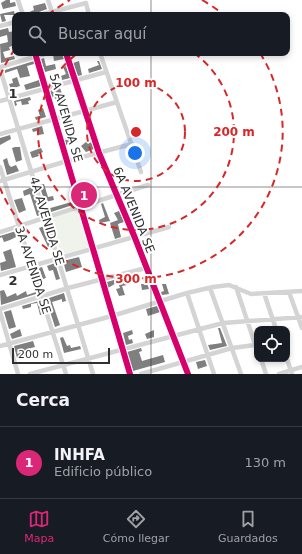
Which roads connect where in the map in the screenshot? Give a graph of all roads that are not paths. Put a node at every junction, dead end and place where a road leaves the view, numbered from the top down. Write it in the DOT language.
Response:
graph roads {
  1 [pos="18,0"];
  2 [pos="48,0"];
  3 [pos="22,12"];
  4 [pos="52,12"];
  5 [pos="55,12"];
  6 [pos="89,12"];
  7 [pos="12,23"];
  8 [pos="0,26"];
  9 [pos="32,56"];
  10 [pos="35,56"];
  11 [pos="67,56"];
  12 [pos="101,56"];
  13 [pos="0,68"];
  14 [pos="106,72"];
  15 [pos="75,80"];
  16 [pos="45,88"];
  17 [pos="9,98"];
  18 [pos="0,100"];
  19 [pos="117,102"];
  20 [pos="85,111"];
  21 [pos="54,119"];
  22 [pos="19,129"];
  23 [pos="0,134"];
  24 [pos="132,144"];
  25 [pos="99,153"];
  26 [pos="67,161"];
  27 [pos="0,167"];
  28 [pos="32,172"];
  29 [pos="141,172"];
  30 [pos="2,180"];
  31 [pos="148,186"];
  32 [pos="117,195"];
  33 [pos="80,207"];
  34 [pos="46,218"];
  35 [pos="19,226"];
  36 [pos="169,227"];
  37 [pos="0,232"];
  38 [pos="135,238"];
  39 [pos="93,249"];
  40 [pos="58,258"];
  41 [pos="32,266"];
  42 [pos="146,268"];
  43 [pos="0,275"];
  44 [pos="101,280"];
  45 [pos="236,287"];
  46 [pos="68,288"];
  47 [pos="210,288"];
  48 [pos="302,291"];
  49 [pos="289,292"];
  50 [pos="187,293"];
  51 [pos="264,293"];
  52 [pos="42,296"];
  53 [pos="159,301"];
  54 [pos="0,311"];
  55 [pos="112,316"];
  56 [pos="300,317"];
  57 [pos="273,319"];
  58 [pos="247,322"];
  59 [pos="223,323"];
  60 [pos="78,325"];
  61 [pos="275,326"];
  62 [pos="302,328"];
  63 [pos="198,330"];
  64 [pos="53,331"];
  65 [pos="172,336"];
  66 [pos="254,342"];
  67 [pos="9,343"];
  68 [pos="254,345"];
  69 [pos="0,346"];
  70 [pos="232,348"];
  71 [pos="122,349"];
  72 [pos="206,355"];
  73 [pos="88,358"];
  74 [pos="262,362"];
  75 [pos="288,362"];
  76 [pos="183,363"];
  77 [pos="63,365"];
  78 [pos="302,367"];
  79 [pos="292,372"];
  80 [pos="18,374"];
  81 [pos="30,374"];
  82 [pos="66,374"];
  83 [pos="93,374"];
  84 [pos="130,374"];
  85 [pos="141,374"];
  86 [pos="188,374"];
  87 [pos="214,374"];
  88 [pos="241,374"];
  89 [pos="266,374"];
  90 [pos="279,374"];
  1 -- 3 [label="street"];
  2 -- 4 [label="street"];
  5 -- 6 [label="street"];
  7 -- 8 [label="street"];
  9 -- 13 [label="street"];
  10 -- 16 [label="street, 5A AVENIDA SE"];
  11 -- 15 [label="street, 6A AVENIDA SE"];
  12 -- 14 [label="street"];
  13 -- 17 [label="street, 4A AVENIDA SE"];
  14 -- 15 [label="street"];
  14 -- 19 [label="street"];
  15 -- 16 [label="street"];
  15 -- 20 [label="street, 6A AVENIDA SE"];
  16 -- 17 [label="street"];
  16 -- 21 [label="street, 5A AVENIDA SE"];
  17 -- 18 [label="street"];
  17 -- 22 [label="street, 4A AVENIDA SE"];
  19 -- 20 [label="street"];
  19 -- 24 [label="street"];
  20 -- 21 [label="street"];
  20 -- 25 [label="street, 6A AVENIDA SE"];
  21 -- 22 [label="street"];
  21 -- 26 [label="street, 5A AVENIDA SE"];
  22 -- 23 [label="street"];
  22 -- 28 [label="street, 4A AVENIDA SE"];
  24 -- 25 [label="street"];
  24 -- 29 [label="street"];
  25 -- 26 [label="street"];
  25 -- 32 [label="street, 6A AVENIDA SE"];
  26 -- 28 [label="street"];
  26 -- 33 [label="street, 5A AVENIDA SE"];
  27 -- 30 [label="street, 3A AVENIDA SE"];
  28 -- 30 [label="street"];
  28 -- 34 [label="street, 4A AVENIDA SE"];
  30 -- 35 [label="street, 3A AVENIDA SE"];
  31 -- 32 [label="street"];
  32 -- 33 [label="street"];
  32 -- 38 [label="street, 6A AVENIDA SE"];
  33 -- 34 [label="street"];
  33 -- 39 [label="street, 5A AVENIDA SE"];
  34 -- 35 [label="street"];
  34 -- 40 [label="street, 4A AVENIDA SE"];
  35 -- 37 [label="street"];
  35 -- 41 [label="street, 3A AVENIDA SE"];
  36 -- 38 [label="street"];
  38 -- 39 [label="street"];
  38 -- 42 [label="street, 6A AVENIDA SE"];
  39 -- 40 [label="street"];
  39 -- 44 [label="street, 5A AVENIDA SE"];
  40 -- 41 [label="street"];
  40 -- 46 [label="street, 4A AVENIDA SE"];
  41 -- 43 [label="street"];
  41 -- 52 [label="street, 3A AVENIDA SE"];
  42 -- 44 [label="street"];
  42 -- 53 [label="street, 6A AVENIDA SE"];
  44 -- 46 [label="street"];
  44 -- 55 [label="street, 5A AVENIDA SE"];
  45 -- 47 [label="street"];
  45 -- 51 [label="street"];
  45 -- 58 [label="street"];
  46 -- 52 [label="street"];
  46 -- 60 [label="street, 4A AVENIDA SE"];
  47 -- 50 [label="street"];
  47 -- 59 [label="street"];
  48 -- 49 [label="street"];
  49 -- 51 [label="street"];
  49 -- 56 [label="street"];
  50 -- 53 [label="street"];
  50 -- 63 [label="street"];
  51 -- 57 [label="street"];
  52 -- 54 [label="street"];
  52 -- 64 [label="street, 3A AVENIDA SE"];
  53 -- 55 [label="street"];
  53 -- 65 [label="street, 6A AVENIDA SE"];
  54 -- 67 [label="street"];
  55 -- 60 [label="street"];
  55 -- 71 [label="street, 5A AVENIDA SE"];
  56 -- 57 [label="street"];
  56 -- 62 [label="street"];
  57 -- 58 [label="street"];
  57 -- 61 [label="street"];
  58 -- 59 [label="street"];
  58 -- 66 [label="street"];
  59 -- 63 [label="street"];
  59 -- 70 [label="street"];
  60 -- 64 [label="street"];
  60 -- 73 [label="street, 4A AVENIDA SE"];
  63 -- 65 [label="street"];
  63 -- 72 [label="street"];
  64 -- 67 [label="street"];
  64 -- 77 [label="street, 3A AVENIDA SE"];
  65 -- 71 [label="street"];
  65 -- 76 [label="street, 6A AVENIDA SE"];
  67 -- 69 [label="street"];
  67 -- 80 [label="street"];
  68 -- 70 [label="street"];
  70 -- 72 [label="street"];
  70 -- 88 [label="street"];
  71 -- 73 [label="street"];
  71 -- 84 [label="street, 5A AVENIDA SE"];
  72 -- 76 [label="street"];
  72 -- 87 [label="street"];
  73 -- 77 [label="street"];
  73 -- 83 [label="street, 4A AVENIDA SE"];
  74 -- 89 [label="street"];
  75 -- 79 [label="street"];
  76 -- 85 [label="street"];
  76 -- 86 [label="street, 6A AVENIDA SE"];
  77 -- 81 [label="street"];
  77 -- 82 [label="street, 3A AVENIDA SE"];
  78 -- 79 [label="street"];
  79 -- 90 [label="street"];
}
